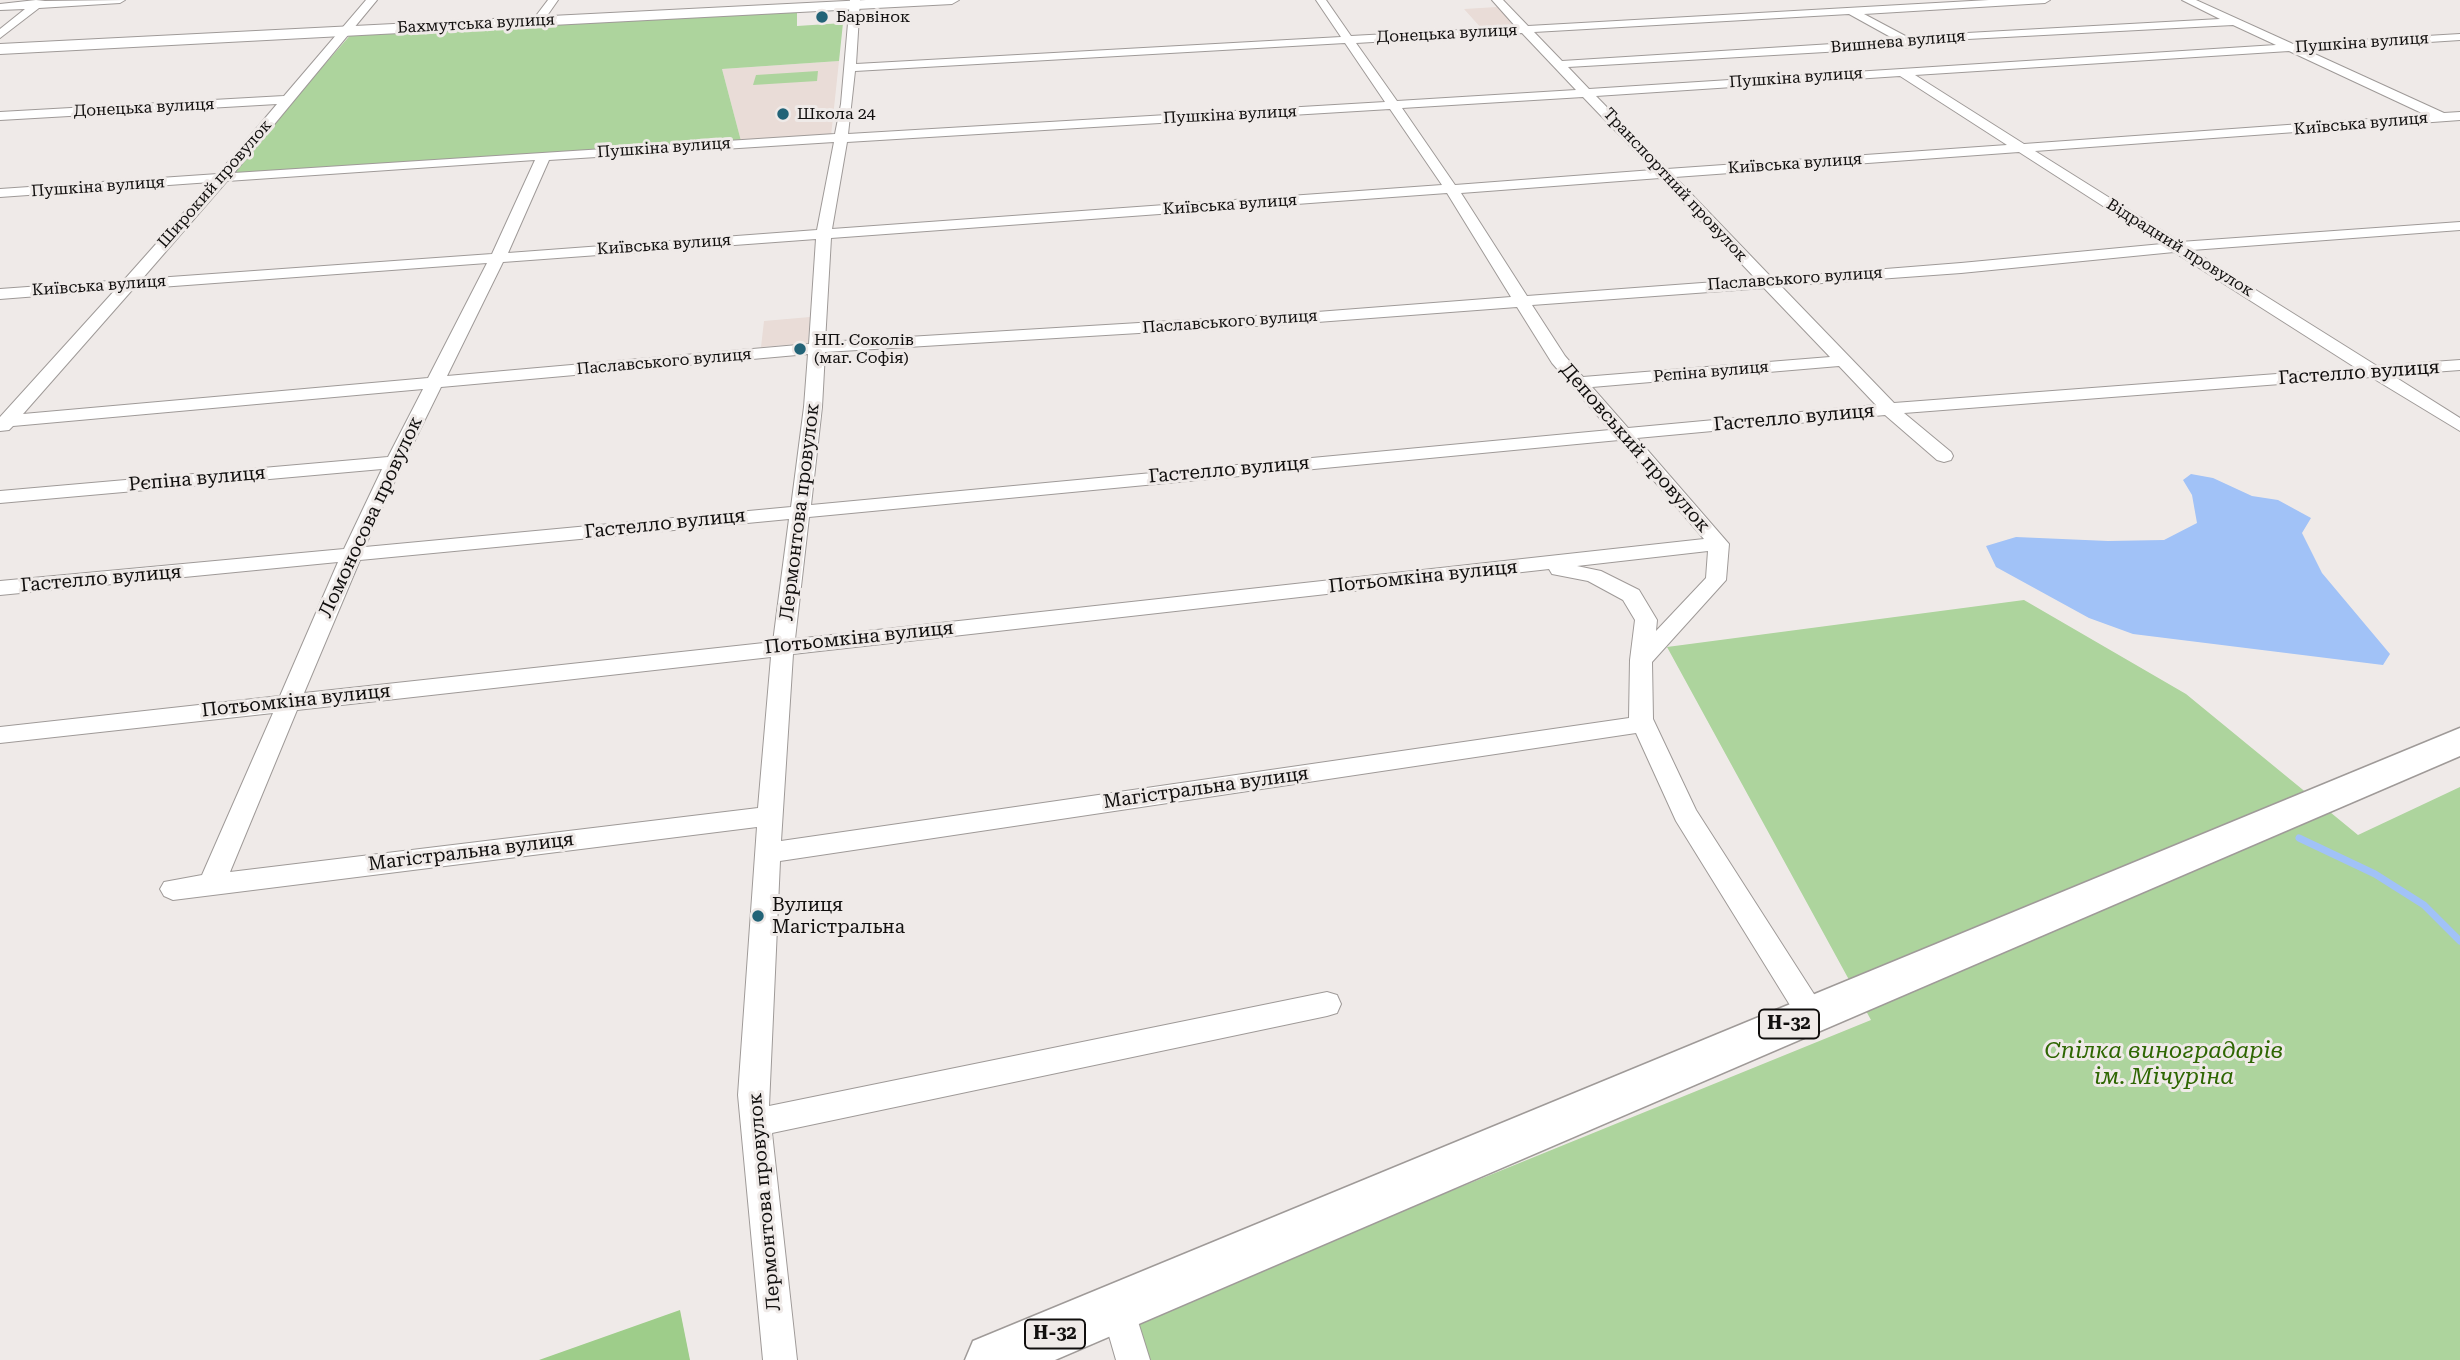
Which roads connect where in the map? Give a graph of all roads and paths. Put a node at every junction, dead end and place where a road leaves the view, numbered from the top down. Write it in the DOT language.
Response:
graph roads {
  1 [pos="120,0"];
  2 [pos="372,0"];
  3 [pos="552,0"];
  4 [pos="952,0"];
  5 [pos="1321,0"];
  6 [pos="1497,0"];
  7 [pos="1831,0"];
  8 [pos="2045,0"];
  9 [pos="2187,0"];
  10 [pos="855,2"];
  11 [pos="39,3"];
  12 [pos="0,7"];
  13 [pos="1850,10"];
  14 [pos="538,21"];
  15 [pos="2234,22"];
  16 [pos="1526,29"];
  17 [pos="349,31"];
  18 [pos="0,35"];
  19 [pos="2460,37"];
  20 [pos="1347,39"];
  21 [pos="1909,43"];
  22 [pos="2292,48"];
  23 [pos="0,49"];
  24 [pos="1562,64"];
  25 [pos="1953,67"];
  26 [pos="849,68"];
  27 [pos="1900,71"];
  28 [pos="1588,93"];
  29 [pos="288,100"];
  30 [pos="1392,106"];
  31 [pos="0,116"];
  32 [pos="2460,116"];
  33 [pos="2443,117"];
  34 [pos="2460,124"];
  35 [pos="840,138"];
  36 [pos="2024,149"];
  37 [pos="544,156"];
  38 [pos="1661,173"];
  39 [pos="222,178"];
  40 [pos="1452,190"];
  41 [pos="0,193"];
  42 [pos="2460,226"];
  43 [pos="824,234"];
  44 [pos="2180,247"];
  45 [pos="498,257"];
  46 [pos="1765,282"];
  47 [pos="128,284"];
  48 [pos="0,294"];
  49 [pos="1522,300"];
  50 [pos="816,348"];
  51 [pos="1842,361"];
  52 [pos="2460,365"];
  53 [pos="2376,371"];
  54 [pos="435,383"];
  55 [pos="1579,383"];
  56 [pos="1889,409"];
  57 [pos="2,424"];
  58 [pos="2460,426"];
  59 [pos="1623,433"];
  60 [pos="1944,456"];
  61 [pos="394,462"];
  62 [pos="0,497"];
  63 [pos="800,510"];
  64 [pos="1719,544"];
  65 [pos="352,555"];
  66 [pos="1535,564"];
  67 [pos="0,588"];
  68 [pos="784,646"];
  69 [pos="1641,660"];
  70 [pos="287,701"];
  71 [pos="1643,724"];
  72 [pos="0,735"];
  73 [pos="2460,741"];
  74 [pos="769,816"];
  75 [pos="769,853"];
  76 [pos="212,883"];
  77 [pos="173,889"];
  78 [pos="1327,1004"];
  79 [pos="1811,1014"];
  80 [pos="755,1123"];
  81 [pos="1118,1308"];
  82 [pos="780,1360"];
  83 [pos="992,1360"];
  84 [pos="1133,1360"];
  1 -- 11 [label="street"];
  2 -- 17 [label="street, Широкий провулок"];
  3 -- 14 [label="street"];
  4 -- 10 [label="street, Бахмутська вулиця"];
  5 -- 20 [label="street, Деповський провулок"];
  6 -- 16 [label="street, Транспортний провулок"];
  7 -- 13 [label="street"];
  8 -- 13 [label="street, Донецька вулиця"];
  9 -- 15 [label="street"];
  10 -- 14 [label="street, Бахмутська вулиця"];
  10 -- 26 [label="street, Лермонтова провулок"];
  11 -- 12 [label="street"];
  11 -- 18 [label="street"];
  13 -- 16 [label="street, Донецька вулиця"];
  13 -- 21 [label="street"];
  14 -- 17 [label="street, Бахмутська вулиця"];
  15 -- 21 [label="street, Вишнева вулиця"];
  15 -- 22 [label="street"];
  16 -- 20 [label="street, Донецька вулиця"];
  16 -- 24 [label="street, Транспортний провулок"];
  17 -- 23 [label="street, Бахмутська вулиця"];
  17 -- 29 [label="street, Широкий провулок"];
  19 -- 22 [label="street, Пушкіна вулиця"];
  20 -- 26 [label="street, Донецька вулиця"];
  20 -- 30 [label="street, Деповський провулок"];
  21 -- 24 [label="street, Вишнева вулиця"];
  21 -- 25 [label="street"];
  22 -- 25 [label="street, Пушкіна вулиця"];
  22 -- 33 [label="street"];
  24 -- 28 [label="street, Транспортний провулок"];
  25 -- 27 [label="street, Пушкіна вулиця"];
  26 -- 35 [label="street, Лермонтова провулок"];
  27 -- 28 [label="street, Пушкіна вулиця"];
  27 -- 36 [label="street, Відрадний провулок"];
  28 -- 30 [label="street, Пушкіна вулиця"];
  28 -- 38 [label="street, Транспортний провулок"];
  29 -- 31 [label="street, Донецька вулиця"];
  29 -- 39 [label="street, Широкий провулок"];
  30 -- 35 [label="street, Пушкіна вулиця"];
  30 -- 40 [label="street, Деповський провулок"];
  32 -- 33 [label="street, Київська вулиця"];
  33 -- 34 [label="street"];
  33 -- 36 [label="street, Київська вулиця"];
  35 -- 37 [label="street, Пушкіна вулиця"];
  35 -- 43 [label="street, Лермонтова провулок"];
  36 -- 38 [label="street, Київська вулиця"];
  36 -- 44 [label="street, Відрадний провулок"];
  37 -- 39 [label="street, Пушкіна вулиця"];
  37 -- 45 [label="street, Ломоносова провулок"];
  38 -- 40 [label="street, Київська вулиця"];
  38 -- 46 [label="street, Транспортний провулок"];
  39 -- 41 [label="street, Пушкіна вулиця"];
  39 -- 47 [label="street, Широкий провулок"];
  40 -- 43 [label="street, Київська вулиця"];
  40 -- 49 [label="street, Деповський провулок"];
  42 -- 44 [label="street, Паславського вулиця"];
  43 -- 45 [label="street, Київська вулиця"];
  43 -- 50 [label="street, Лермонтова провулок"];
  44 -- 46 [label="street, Паславського вулиця"];
  44 -- 53 [label="street, Відрадний провулок"];
  45 -- 47 [label="street, Київська вулиця"];
  45 -- 54 [label="street, Ломоносова провулок"];
  46 -- 49 [label="street, Паславського вулиця"];
  46 -- 51 [label="street, Транспортний провулок"];
  47 -- 48 [label="street, Київська вулиця"];
  47 -- 57 [label="street, Широкий провулок"];
  49 -- 50 [label="street, Паславського вулиця"];
  49 -- 55 [label="street, Деповський провулок"];
  50 -- 54 [label="street, Паславського вулиця"];
  50 -- 63 [label="street, Лермонтова провулок"];
  51 -- 55 [label="street, Рєпіна вулиця"];
  51 -- 56 [label="street, Транспортний провулок"];
  52 -- 53 [label="street, Гастелло вулиця"];
  53 -- 56 [label="street, Гастелло вулиця"];
  53 -- 58 [label="street, Відрадний провулок"];
  54 -- 57 [label="street, Паславського вулиця"];
  54 -- 61 [label="street, Ломоносова провулок"];
  55 -- 59 [label="street, Деповський провулок"];
  56 -- 59 [label="street, Гастелло вулиця"];
  56 -- 60 [label="street, Транспортний провулок"];
  59 -- 63 [label="street, Гастелло вулиця"];
  59 -- 64 [label="street, Деповський провулок"];
  61 -- 62 [label="street, Рєпіна вулиця"];
  61 -- 65 [label="street, Ломоносова провулок"];
  63 -- 65 [label="street, Гастелло вулиця"];
  63 -- 68 [label="street, Лермонтова провулок"];
  64 -- 66 [label="street, Потьомкіна вулиця"];
  64 -- 69 [label="street, Деповський провулок"];
  65 -- 67 [label="street, Гастелло вулиця"];
  65 -- 70 [label="street, Ломоносова провулок"];
  66 -- 68 [label="street, Потьомкіна вулиця"];
  66 -- 69 [label="street"];
  68 -- 70 [label="street, Потьомкіна вулиця"];
  68 -- 74 [label="street, Лермонтова провулок"];
  69 -- 71 [label="street"];
  70 -- 72 [label="street, Потьомкіна вулиця"];
  70 -- 76 [label="street, Ломоносова провулок"];
  71 -- 75 [label="street, Магістральна вулиця"];
  71 -- 79 [label="street"];
  73 -- 79 [label="main road, Н-32"];
  74 -- 75 [label="street, Лермонтова провулок"];
  74 -- 76 [label="street, Магістральна вулиця"];
  75 -- 80 [label="street, Лермонтова провулок"];
  76 -- 77 [label="street, Магістральна вулиця"];
  78 -- 80 [label="street"];
  79 -- 81 [label="main road, Н-32"];
  80 -- 82 [label="street, Лермонтова провулок"];
  81 -- 83 [label="main road, Н-32"];
  81 -- 84 [label="street"];
}
